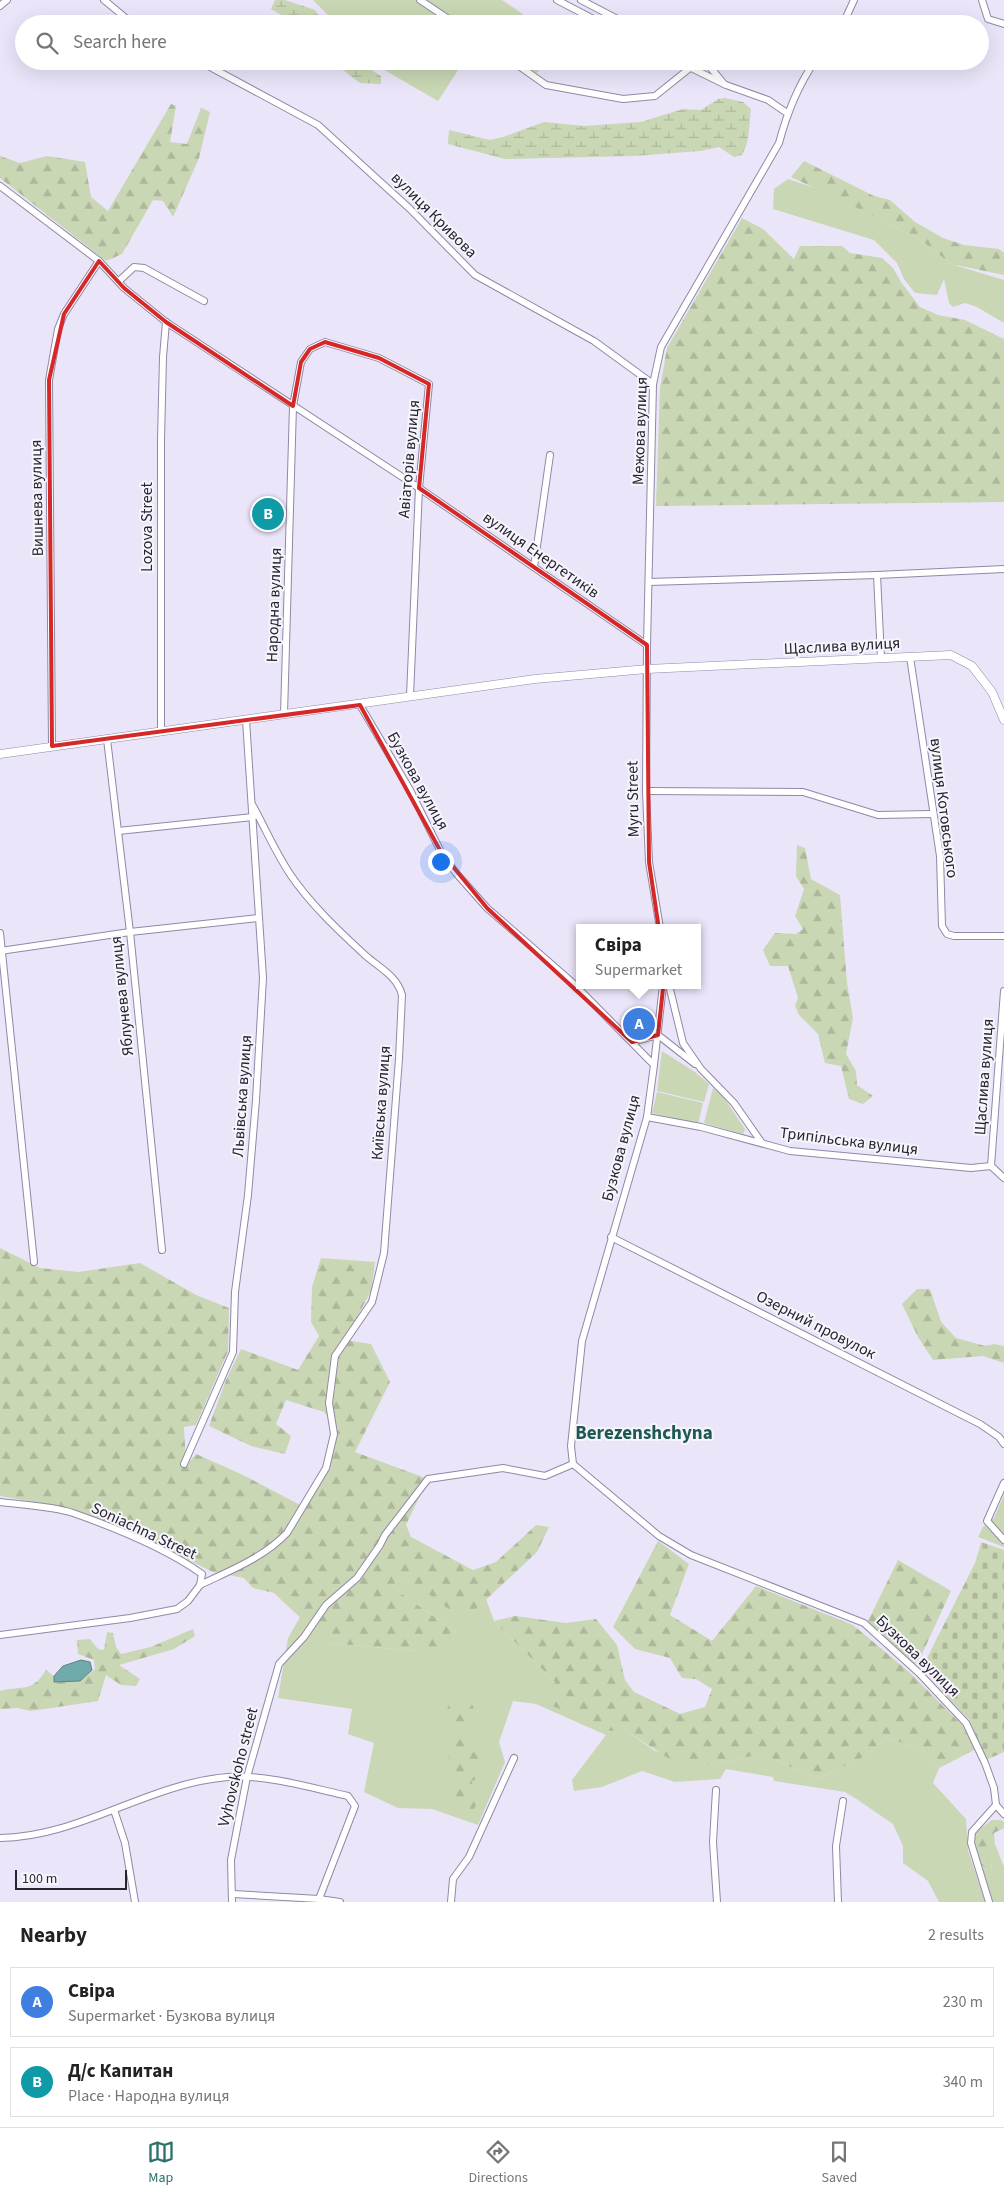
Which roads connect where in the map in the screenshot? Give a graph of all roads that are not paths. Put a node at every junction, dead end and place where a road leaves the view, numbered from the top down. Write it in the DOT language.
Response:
graph roads {
  1 [pos="7,0"];
  2 [pos="104,0"];
  3 [pos="420,0"];
  4 [pos="557,0"];
  5 [pos="581,0"];
  6 [pos="854,0"];
  7 [pos="982,0"];
  8 [pos="0,6"];
  9 [pos="122,15"];
  10 [pos="442,15"];
  11 [pos="586,15"];
  12 [pos="610,15"];
  13 [pos="847,15"];
  14 [pos="986,15"];
  15 [pos="989,20"];
  16 [pos="1004,24"];
  17 [pos="216,70"];
  18 [pos="525,70"];
  19 [pos="688,70"];
  20 [pos="694,70"];
  21 [pos="713,70"];
  22 [pos="809,70"];
  23 [pos="726,85"];
  24 [pos="787,113"];
  25 [pos="0,186"];
  26 [pos="99,261"];
  27 [pos="119,281"];
  28 [pos="204,301"];
  29 [pos="166,322"];
  30 [pos="653,384"];
  31 [pos="293,406"];
  32 [pos="550,455"];
  33 [pos="419,488"];
  34 [pos="534,567"];
  35 [pos="1004,569"];
  36 [pos="877,575"];
  37 [pos="649,582"];
  38 [pos="647,645"];
  39 [pos="910,657"];
  40 [pos="881,658"];
  41 [pos="647,669"];
  42 [pos="410,696"];
  43 [pos="360,704"];
  44 [pos="284,714"];
  45 [pos="246,720"];
  46 [pos="1004,720"];
  47 [pos="161,732"];
  48 [pos="107,740"];
  49 [pos="52,746"];
  50 [pos="0,754"];
  51 [pos="646,791"];
  52 [pos="253,806"];
  53 [pos="932,814"];
  54 [pos="253,817"];
  55 [pos="118,831"];
  56 [pos="258,918"];
  57 [pos="659,924"];
  58 [pos="130,932"];
  59 [pos="0,933"];
  60 [pos="1004,936"];
  61 [pos="1,950"];
  62 [pos="576,987"];
  63 [pos="578,989"];
  64 [pos="663,989"];
  65 [pos="670,989"];
  66 [pos="1004,990"];
  67 [pos="658,1035"];
  68 [pos="632,1042"];
  69 [pos="654,1064"];
  70 [pos="702,1069"];
  71 [pos="647,1117"];
  72 [pos="762,1143"];
  73 [pos="990,1166"];
  74 [pos="1004,1178"];
  75 [pos="611,1236"];
  76 [pos="162,1250"];
  77 [pos="34,1262"];
  78 [pos="1004,1444"];
  79 [pos="184,1464"];
  80 [pos="573,1464"];
  81 [pos="1004,1483"];
  82 [pos="0,1502"];
  83 [pos="1004,1540"];
  84 [pos="200,1585"];
  85 [pos="0,1635"];
  86 [pos="514,1758"];
  87 [pos="247,1777"];
  88 [pos="716,1790"];
  89 [pos="843,1801"];
  90 [pos="996,1805"];
  91 [pos="114,1810"];
  92 [pos="1004,1814"];
  93 [pos="0,1838"];
  94 [pos="233,1894"];
  95 [pos="319,1899"];
  96 [pos="135,1902"];
  97 [pos="232,1902"];
  98 [pos="340,1902"];
  99 [pos="451,1902"];
  100 [pos="717,1902"];
  101 [pos="838,1902"];
  102 [pos="989,1902"];
  1 -- 8 [label="street"];
  2 -- 9 [label="street"];
  3 -- 10 [label="street"];
  4 -- 11 [label="street"];
  5 -- 12 [label="street"];
  6 -- 13 [label="street"];
  7 -- 14 [label="street"];
  15 -- 16 [label="street"];
  17 -- 30 [label="street, вулиця Кривова"];
  18 -- 19 [label="street"];
  20 -- 23 [label="street"];
  21 -- 23 [label="street"];
  22 -- 24 [label="street, Межова вулиця"];
  23 -- 24 [label="street"];
  24 -- 30 [label="street, Межова вулиця"];
  25 -- 26 [label="street, вулиця Енергетиків"];
  26 -- 27 [label="street, вулиця Енергетиків"];
  26 -- 49 [label="street, Вишнева вулиця"];
  27 -- 28 [label="street"];
  27 -- 29 [label="street, вулиця Енергетиків"];
  29 -- 31 [label="street, вулиця Енергетиків"];
  29 -- 47 [label="street, Lozova Street"];
  30 -- 37 [label="street, Межова вулиця"];
  31 -- 33 [label="street, вулиця Енергетиків"];
  31 -- 33 [label="street, Авіаторів вулиця"];
  31 -- 44 [label="street, Народна вулиця"];
  32 -- 34 [label="street"];
  33 -- 34 [label="street, вулиця Енергетиків"];
  33 -- 42 [label="street, Авіаторів вулиця"];
  34 -- 38 [label="street, вулиця Енергетиків"];
  35 -- 36 [label="street"];
  36 -- 37 [label="street"];
  36 -- 40 [label="street"];
  37 -- 38 [label="street, Межова вулиця"];
  38 -- 41 [label="street, Межова вулиця"];
  39 -- 40 [label="street, Щаслива вулиця"];
  39 -- 46 [label="street, Щаслива вулиця"];
  39 -- 53 [label="street, вулиця Котовського"];
  40 -- 41 [label="street, Щаслива вулиця"];
  41 -- 42 [label="street, Щаслива вулиця"];
  41 -- 51 [label="street, Myru Street"];
  42 -- 43 [label="street, Щаслива вулиця"];
  43 -- 44 [label="street, Щаслива вулиця"];
  43 -- 62 [label="street, Бузкова вулиця"];
  44 -- 45 [label="street, Щаслива вулиця"];
  45 -- 47 [label="street, Щаслива вулиця"];
  45 -- 52 [label="street, Львівська вулиця"];
  47 -- 48 [label="street, Щаслива вулиця"];
  48 -- 49 [label="street, Щаслива вулиця"];
  48 -- 55 [label="street, Яблунева вулиця"];
  49 -- 50 [label="street, Щаслива вулиця"];
  51 -- 53 [label="street"];
  51 -- 57 [label="street, Myru Street"];
  52 -- 54 [label="street, Львівська вулиця"];
  52 -- 84 [label="street, Київська вулиця"];
  53 -- 60 [label="street, вулиця Котовського"];
  54 -- 55 [label="street"];
  54 -- 56 [label="street, Львівська вулиця"];
  55 -- 58 [label="street, Яблунева вулиця"];
  56 -- 58 [label="street"];
  56 -- 79 [label="street, Львівська вулиця"];
  58 -- 61 [label="street"];
  58 -- 76 [label="street, Яблунева вулиця"];
  59 -- 61 [label="street"];
  61 -- 77 [label="street"];
  63 -- 68 [label="street, Бузкова вулиця"];
  64 -- 67 [label="street"];
  65 -- 70 [label="street"];
  66 -- 73 [label="street, Щаслива вулиця"];
  67 -- 68 [label="street"];
  67 -- 69 [label="street"];
  67 -- 70 [label="street"];
  68 -- 69 [label="street, Бузкова вулиця"];
  69 -- 71 [label="street, Бузкова вулиця"];
  70 -- 72 [label="street"];
  71 -- 72 [label="street, Трипільська вулиця"];
  71 -- 75 [label="street, Бузкова вулиця"];
  72 -- 73 [label="street, Трипільська вулиця"];
  73 -- 74 [label="street"];
  75 -- 78 [label="street, Озерний провулок"];
  75 -- 80 [label="street, Бузкова вулиця"];
  80 -- 87 [label="street, Vyhovskoho street"];
  80 -- 90 [label="street, Бузкова вулиця"];
  81 -- 83 [label="street"];
  82 -- 84 [label="street, Soniachna Street"];
  84 -- 85 [label="street, Soniachna Street"];
  86 -- 99 [label="street"];
  87 -- 91 [label="street"];
  87 -- 94 [label="street, Vyhovskoho street"];
  87 -- 95 [label="street"];
  88 -- 100 [label="street"];
  89 -- 101 [label="street"];
  90 -- 92 [label="street"];
  90 -- 102 [label="street"];
  91 -- 93 [label="street"];
  91 -- 96 [label="street"];
  94 -- 95 [label="street"];
  94 -- 97 [label="street, Vyhovskoho street"];
  95 -- 98 [label="street"];
}
